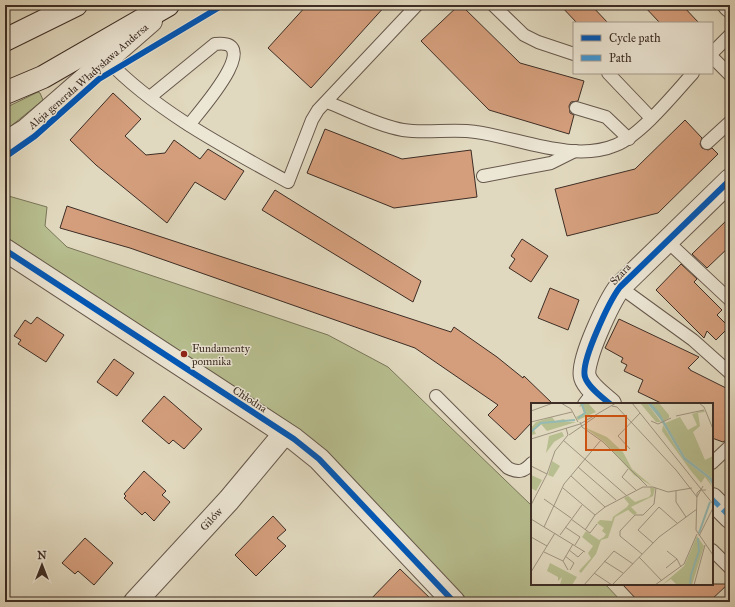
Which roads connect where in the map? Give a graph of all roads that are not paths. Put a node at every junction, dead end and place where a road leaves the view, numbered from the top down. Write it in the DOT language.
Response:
graph roads {
  1 [pos="76,5"];
  2 [pos="168,5"];
  3 [pos="417,5"];
  4 [pos="493,5"];
  5 [pos="730,35"];
  6 [pos="5,40"];
  7 [pos="713,52"];
  8 [pos="573,54"];
  9 [pos="713,58"];
  10 [pos="107,60"];
  11 [pos="609,74"];
  12 [pos="692,74"];
  13 [pos="730,75"];
  14 [pos="5,94"];
  15 [pos="150,97"];
  16 [pos="326,102"];
  17 [pos="576,108"];
  18 [pos="651,118"];
  19 [pos="730,122"];
  20 [pos="189,124"];
  21 [pos="629,139"];
  22 [pos="707,143"];
  23 [pos="5,144"];
  24 [pos="575,151"];
  25 [pos="483,176"];
  26 [pos="730,180"];
  27 [pos="667,241"];
  28 [pos="5,250"];
  29 [pos="620,286"];
  30 [pos="730,300"];
  31 [pos="730,373"];
  32 [pos="436,396"];
  33 [pos="596,399"];
  34 [pos="284,434"];
  35 [pos="730,446"];
  36 [pos="713,462"];
  37 [pos="531,464"];
  38 [pos="713,500"];
  39 [pos="730,517"];
  40 [pos="713,551"];
  41 [pos="730,568"];
  42 [pos="135,602"];
  43 [pos="454,602"];
  1 -- 6 [label="street"];
  2 -- 10 [label="street, Aleja generała Władysława Andersa"];
  2 -- 14 [label="street, Aleja generała Władysława Andersa"];
  3 -- 16 [label="lane"];
  4 -- 8 [label="lane"];
  5 -- 7 [label="lane"];
  9 -- 13 [label="lane"];
  10 -- 15 [label="lane"];
  10 -- 23 [label="street, Aleja generała Władysława Andersa"];
  11 -- 18 [label="lane"];
  12 -- 18 [label="lane"];
  15 -- 20 [label="lane"];
  15 -- 20 [label="lane"];
  16 -- 20 [label="lane"];
  16 -- 24 [label="lane"];
  17 -- 21 [label="lane"];
  18 -- 21 [label="lane"];
  19 -- 22 [label="lane"];
  21 -- 24 [label="lane"];
  24 -- 25 [label="lane"];
  26 -- 27 [label="street, Szara"];
  27 -- 29 [label="street, Szara"];
  27 -- 30 [label="lane"];
  28 -- 34 [label="street, Chłodna"];
  29 -- 31 [label="lane"];
  29 -- 33 [label="street, Szara"];
  32 -- 37 [label="lane"];
  34 -- 42 [label="street, Gilów"];
  34 -- 43 [label="street, Chłodna"];
  35 -- 36 [label="lane"];
  38 -- 39 [label="street"];
  40 -- 41 [label="lane"];
}
